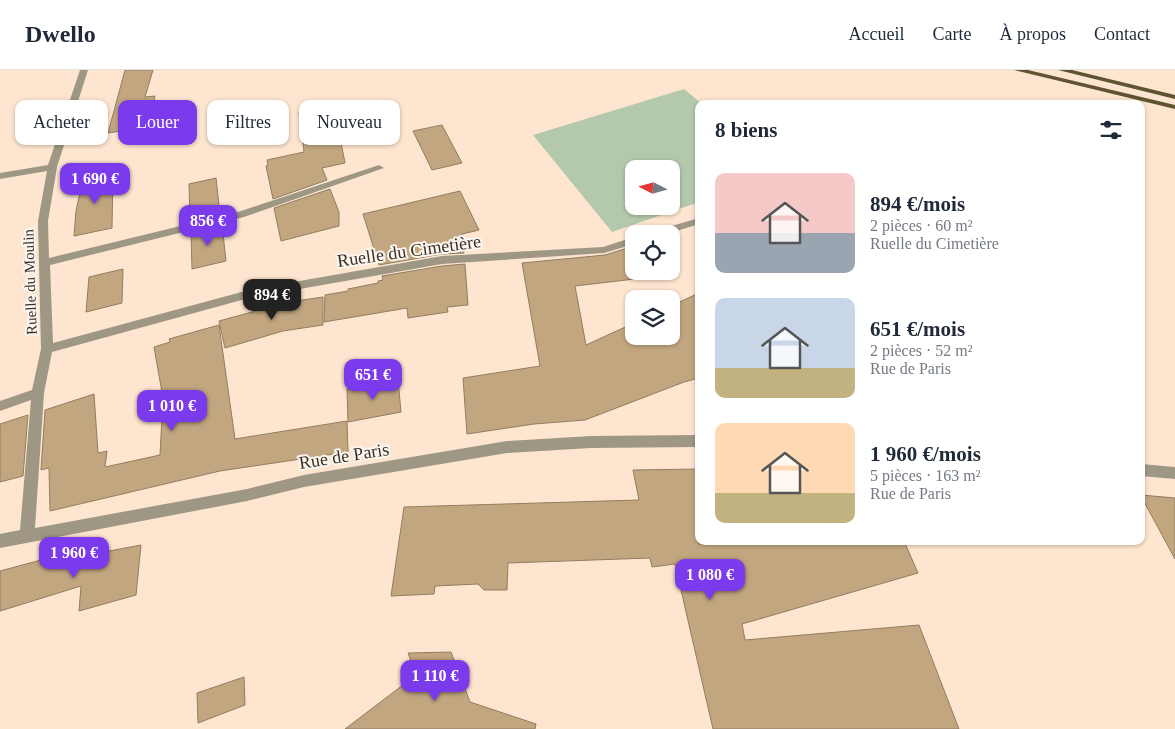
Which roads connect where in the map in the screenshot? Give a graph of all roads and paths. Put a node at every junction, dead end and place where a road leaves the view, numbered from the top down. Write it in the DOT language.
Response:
graph roads {
  1 [pos="84,70"];
  2 [pos="1018,70"];
  3 [pos="1062,70"];
  4 [pos="1175,97"];
  5 [pos="1175,107"];
  6 [pos="52,167"];
  7 [pos="379,168"];
  8 [pos="0,176"];
  9 [pos="695,222"];
  10 [pos="680,227"];
  11 [pos="625,243"];
  12 [pos="44,263"];
  13 [pos="47,349"];
  14 [pos="38,393"];
  15 [pos="0,406"];
  16 [pos="695,441"];
  17 [pos="1145,470"];
  18 [pos="1175,473"];
  19 [pos="27,536"];
  20 [pos="0,541"];
  1 -- 6 [label="street, Ruelle du Moulin"];
  2 -- 5 [label="main road"];
  3 -- 4 [label="main road"];
  6 -- 8 [label="street"];
  6 -- 12 [label="street, Ruelle du Moulin"];
  7 -- 12 [label="street"];
  9 -- 10 [label="street"];
  11 -- 13 [label="street, Ruelle du Cimetière"];
  12 -- 13 [label="street, Ruelle du Moulin"];
  13 -- 14 [label="street, Ruelle du Moulin"];
  14 -- 15 [label="street"];
  14 -- 19 [label="street, Ruelle du Moulin"];
  16 -- 19 [label="street, Rue de Paris"];
  17 -- 18 [label="street"];
  19 -- 20 [label="street, Rue de Paris"];
}
